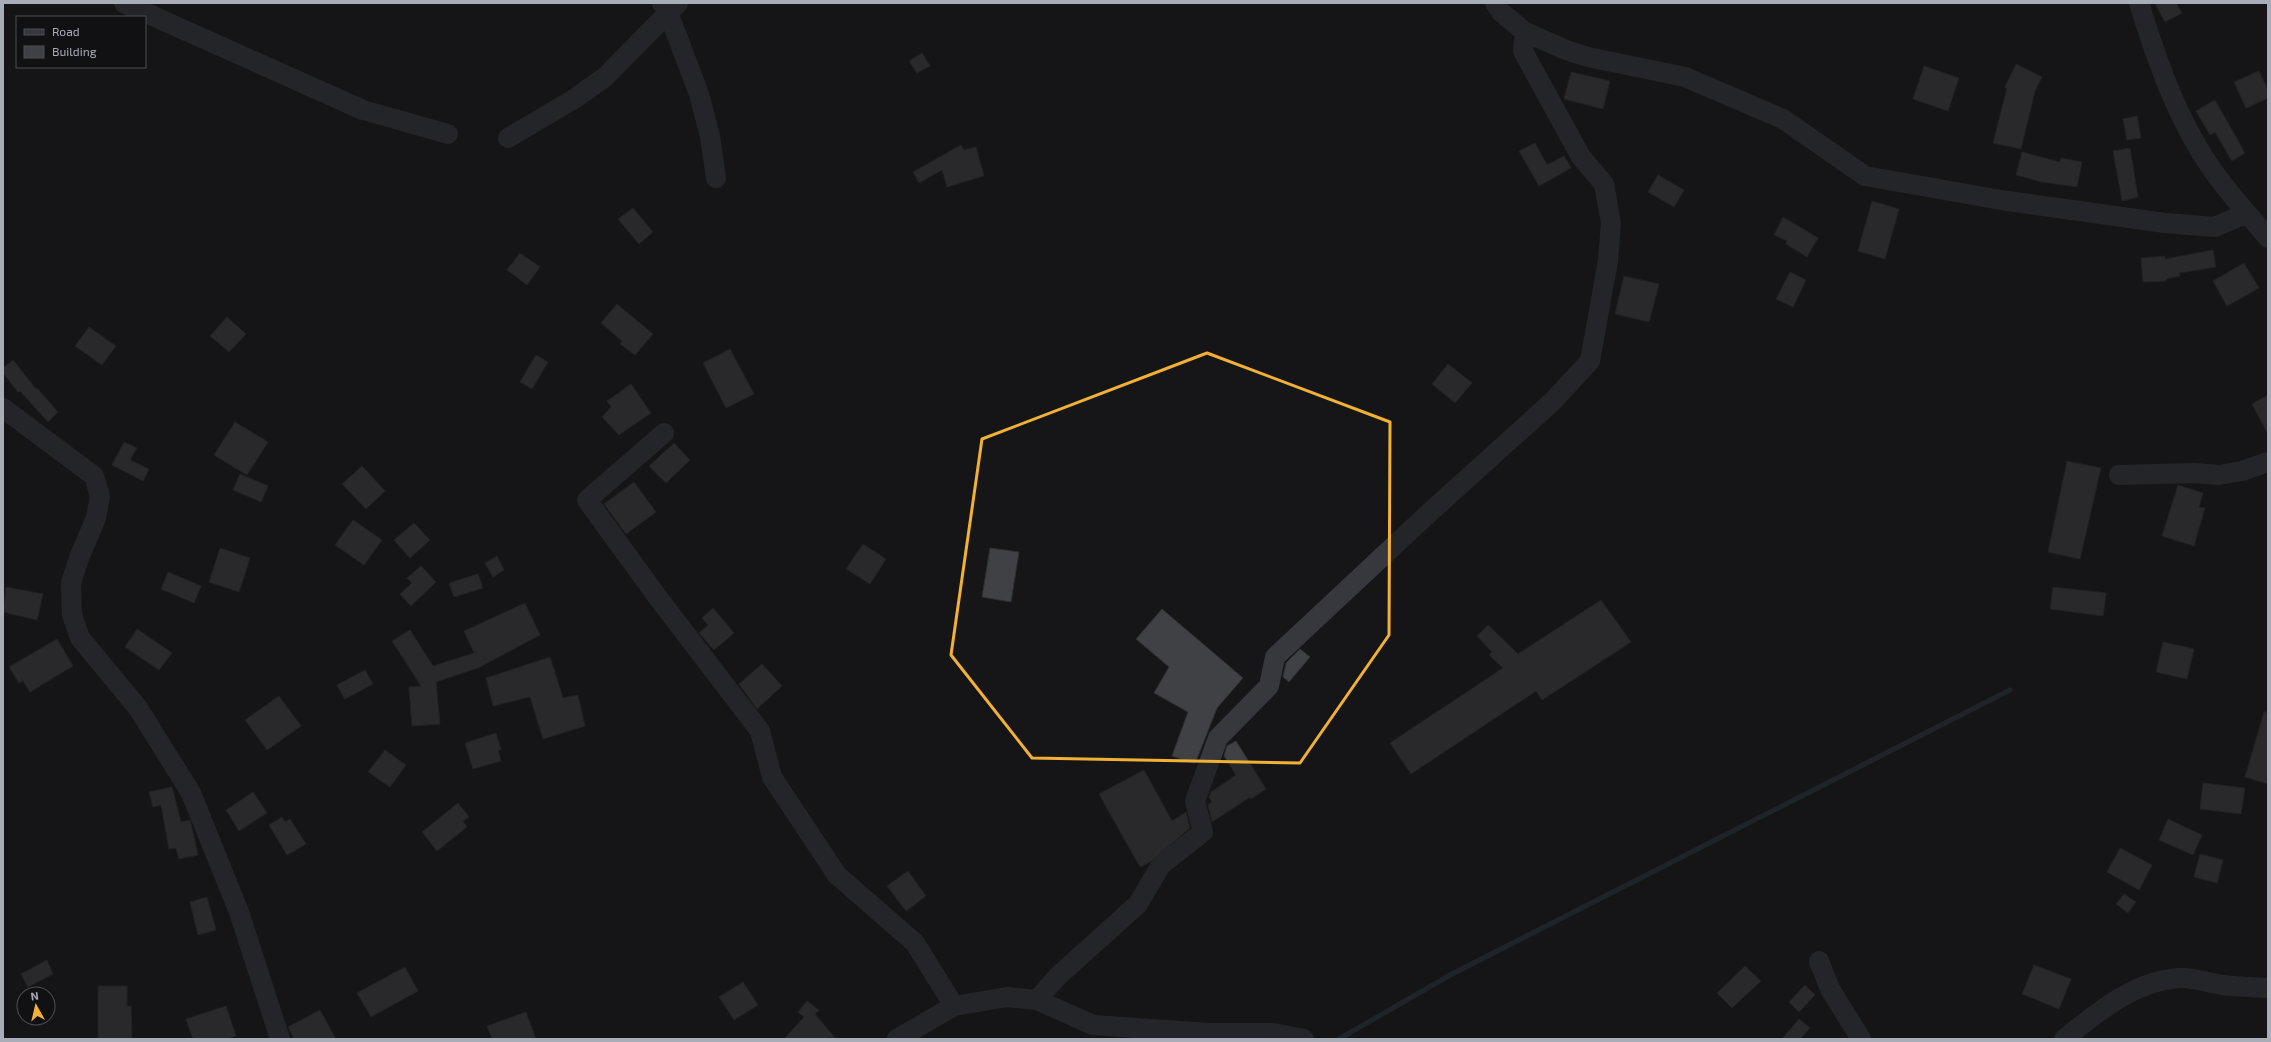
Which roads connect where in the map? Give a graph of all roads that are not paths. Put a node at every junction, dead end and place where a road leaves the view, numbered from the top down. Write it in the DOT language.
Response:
graph roads {
  1 [pos="124,3"];
  2 [pos="1495,3"];
  3 [pos="2139,3"];
  4 [pos="669,6"];
  5 [pos="1524,32"];
  6 [pos="448,134"];
  7 [pos="508,138"];
  8 [pos="716,178"];
  9 [pos="2260,225"];
  10 [pos="3,408"];
  11 [pos="664,433"];
  12 [pos="2268,462"];
  13 [pos="2119,475"];
  14 [pos="1819,961"];
  15 [pos="2268,988"];
  16 [pos="1037,1000"];
  17 [pos="954,1006"];
  18 [pos="280,1039"];
  19 [pos="897,1039"];
  20 [pos="1304,1039"];
  21 [pos="1861,1039"];
  22 [pos="2064,1039"];
  1 -- 6 [label="street"];
  2 -- 5 [label="street"];
  3 -- 9 [label="street"];
  4 -- 7 [label="street"];
  4 -- 8 [label="street"];
  5 -- 9 [label="street"];
  5 -- 16 [label="street"];
  10 -- 18 [label="street"];
  11 -- 17 [label="street"];
  12 -- 13 [label="street"];
  14 -- 21 [label="street"];
  15 -- 22 [label="street"];
  16 -- 17 [label="street"];
  16 -- 20 [label="street"];
  17 -- 19 [label="street"];
}
